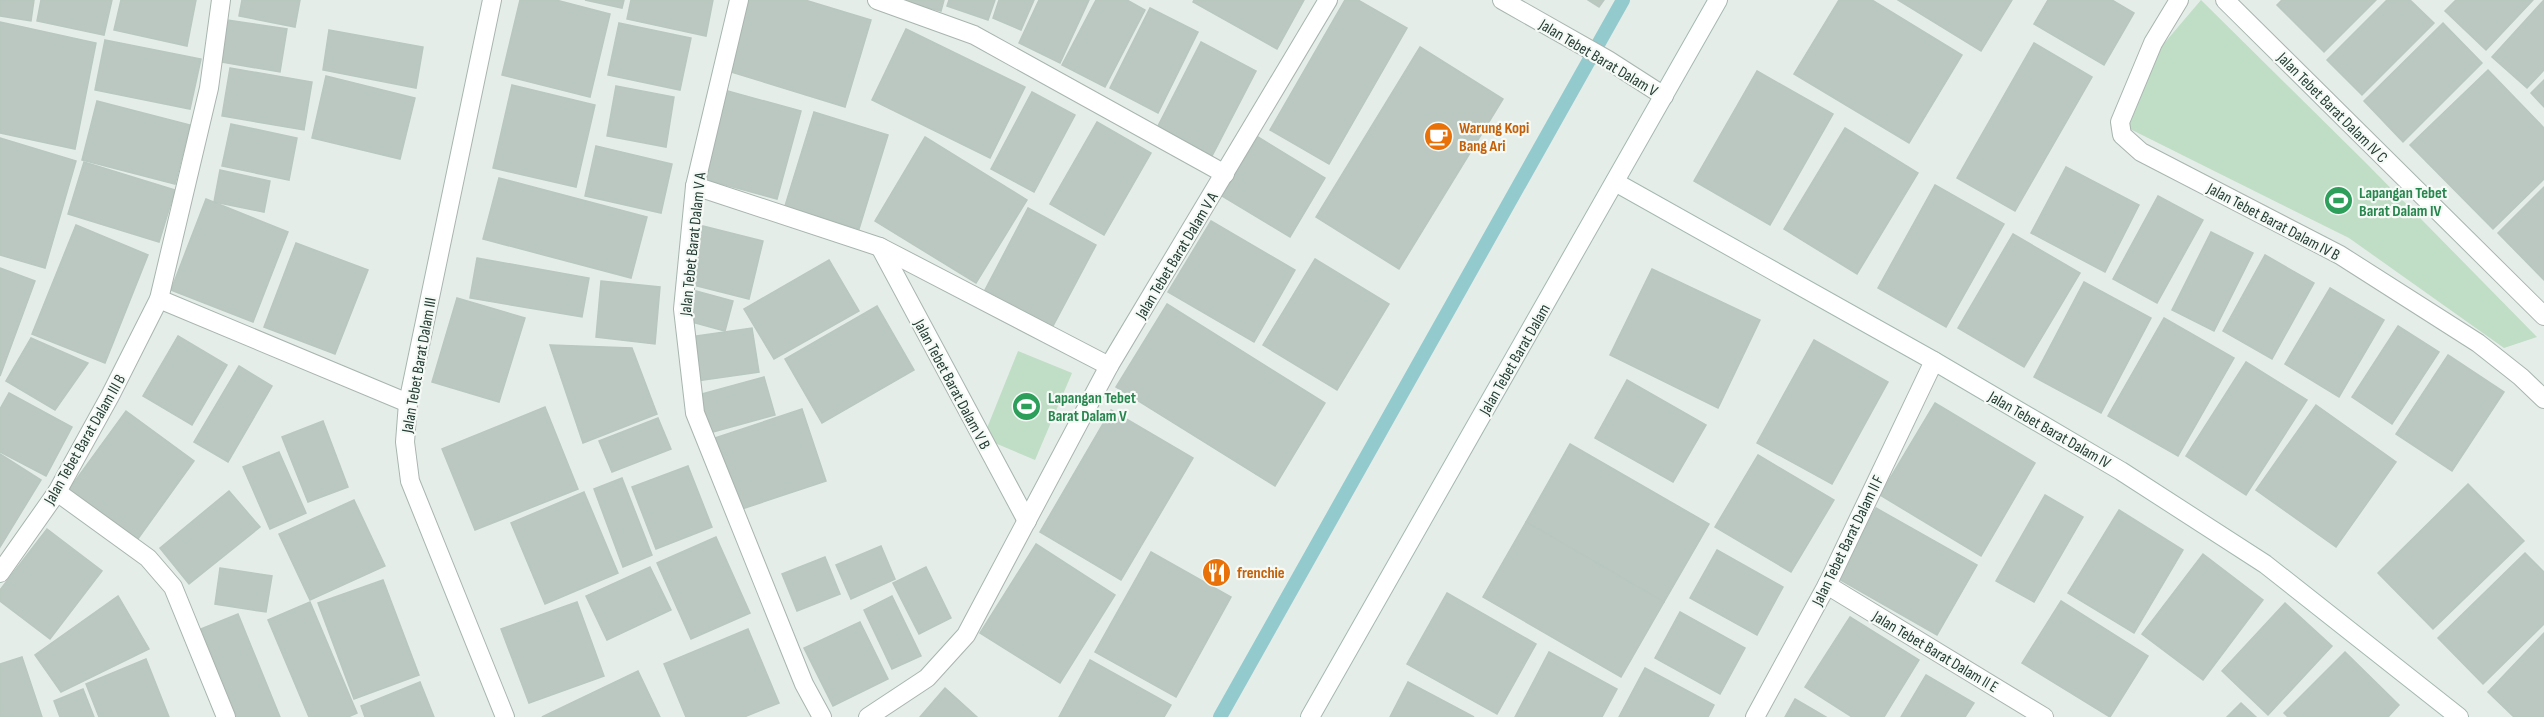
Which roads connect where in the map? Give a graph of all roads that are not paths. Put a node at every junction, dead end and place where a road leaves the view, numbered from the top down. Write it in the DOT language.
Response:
graph roads {
  1 [pos="221,0"];
  2 [pos="492,0"];
  3 [pos="739,0"];
  4 [pos="877,0"];
  5 [pos="1328,0"];
  6 [pos="1502,0"];
  7 [pos="1718,0"];
  8 [pos="2178,0"];
  9 [pos="2225,0"];
  10 [pos="1664,96"];
  11 [pos="1225,174"];
  12 [pos="1615,182"];
  13 [pos="695,186"];
  14 [pos="880,247"];
  15 [pos="159,299"];
  16 [pos="2544,315"];
  17 [pos="1934,361"];
  18 [pos="1109,366"];
  19 [pos="2544,399"];
  20 [pos="408,403"];
  21 [pos="57,492"];
  22 [pos="1027,521"];
  23 [pos="0,573"];
  24 [pos="1827,585"];
  25 [pos="226,717"];
  26 [pos="505,717"];
  27 [pos="822,717"];
  28 [pos="868,717"];
  29 [pos="1310,717"];
  30 [pos="1755,717"];
  31 [pos="2044,717"];
  32 [pos="2458,717"];
  1 -- 15 [label="street, Jalan Tebet Barat Dalam III B"];
  2 -- 20 [label="street, Jalan Tebet Barat Dalam III"];
  3 -- 13 [label="street, Jalan Tebet Barat Dalam V A"];
  4 -- 11 [label="street, Jalan Tebet Barat Dalam V A"];
  5 -- 11 [label="street, Jalan Tebet Barat Dalam V A"];
  6 -- 10 [label="street, Jalan Tebet Barat Dalam V"];
  7 -- 10 [label="street, Jalan Tebet Barat Dalam"];
  8 -- 19 [label="street, Jalan Tebet Barat Dalam IV B"];
  9 -- 16 [label="street, Jalan Tebet Barat Dalam IV C"];
  10 -- 12 [label="street, Jalan Tebet Barat Dalam"];
  11 -- 18 [label="street, Jalan Tebet Barat Dalam V A"];
  12 -- 17 [label="street, Jalan Tebet Barat Dalam IV"];
  12 -- 29 [label="street, Jalan Tebet Barat Dalam"];
  13 -- 14 [label="street"];
  13 -- 27 [label="street, Jalan Tebet Barat Dalam V A"];
  14 -- 18 [label="street"];
  14 -- 22 [label="street, Jalan Tebet Barat Dalam V B"];
  15 -- 20 [label="street"];
  15 -- 21 [label="street, Jalan Tebet Barat Dalam III B"];
  17 -- 24 [label="street, Jalan Tebet Barat Dalam II F"];
  17 -- 32 [label="street, Jalan Tebet Barat Dalam IV"];
  18 -- 22 [label="street, Jalan Tebet Barat Dalam V A"];
  20 -- 26 [label="street, Jalan Tebet Barat Dalam III"];
  21 -- 23 [label="street, Jalan Tebet Barat Dalam III B"];
  21 -- 25 [label="street"];
  22 -- 28 [label="street, Jalan Tebet Barat Dalam V A"];
  24 -- 30 [label="street, Jalan Tebet Barat Dalam II F"];
  24 -- 31 [label="street, Jalan Tebet Barat Dalam II E"];
}
